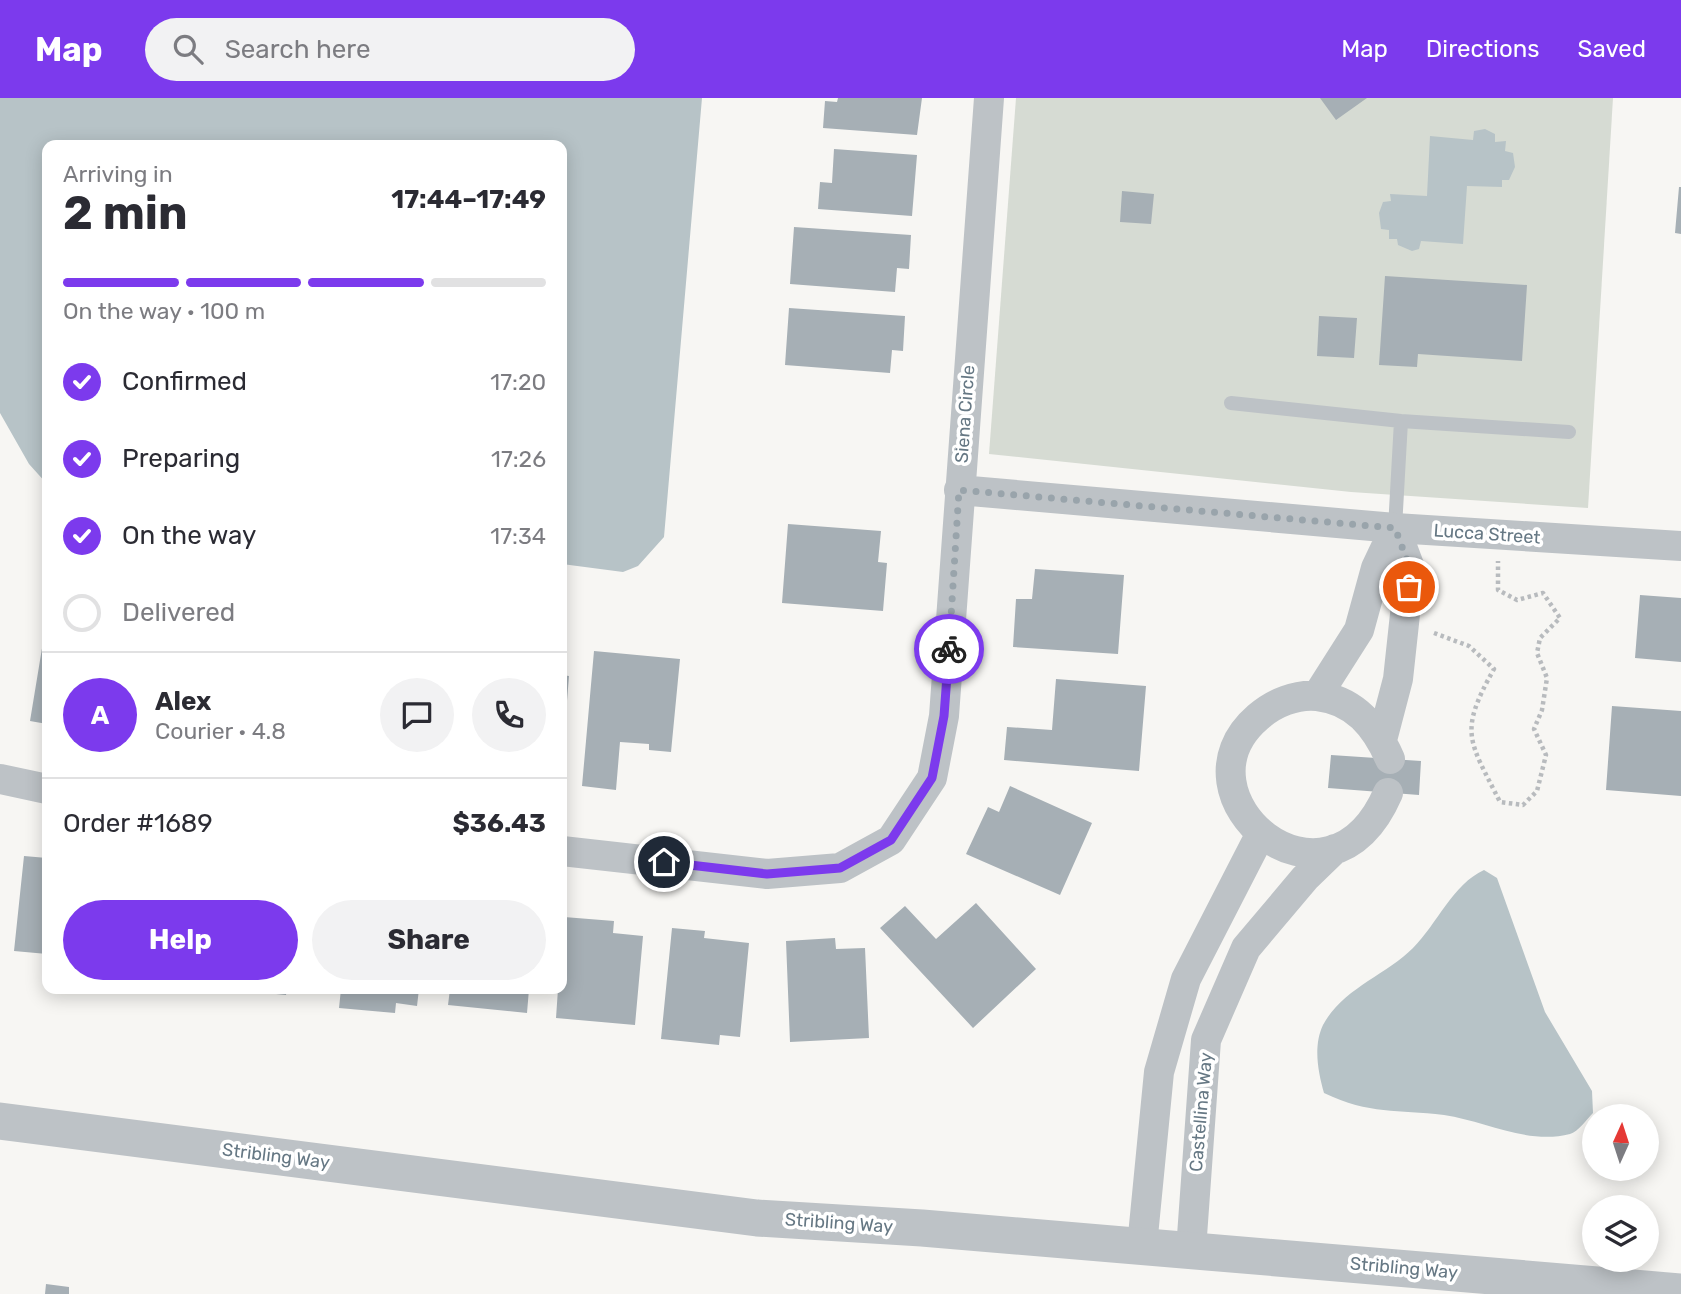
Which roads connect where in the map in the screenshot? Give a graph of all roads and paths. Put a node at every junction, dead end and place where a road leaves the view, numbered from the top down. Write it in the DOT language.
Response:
graph roads {
  1 [pos="989,98"];
  2 [pos="1231,403"];
  3 [pos="1401,421"];
  4 [pos="1569,432"];
  5 [pos="959,490"];
  6 [pos="1395,528"];
  7 [pos="1681,546"];
  8 [pos="1498,561"];
  9 [pos="1434,633"];
  10 [pos="1317,696"];
  11 [pos="0,779"];
  12 [pos="42,788"];
  13 [pos="1388,793"];
  14 [pos="1260,835"];
  15 [pos="1335,849"];
  16 [pos="567,851"];
  17 [pos="0,1121"];
  18 [pos="1142,1246"];
  19 [pos="1191,1250"];
  20 [pos="1681,1292"];
  1 -- 5 [label="street, Siena Circle"];
  2 -- 3 [label="lane"];
  3 -- 4 [label="lane"];
  3 -- 6 [label="lane"];
  5 -- 6 [label="street, Lucca Street"];
  5 -- 16 [label="street, Siena Circle"];
  6 -- 7 [label="street, Lucca Street"];
  6 -- 10 [label="street"];
  6 -- 10 [label="street, Castellina Way"];
  8 -- 9 [label="path"];
  10 -- 14 [label="street, Castellina Way"];
  11 -- 12 [label="street"];
  13 -- 15 [label="street, Castellina Way"];
  14 -- 15 [label="street, Castellina Way"];
  14 -- 18 [label="street"];
  15 -- 19 [label="street, Castellina Way"];
  17 -- 18 [label="street, Stribling Way"];
  18 -- 19 [label="street, Stribling Way"];
  19 -- 20 [label="street, Stribling Way"];
}
